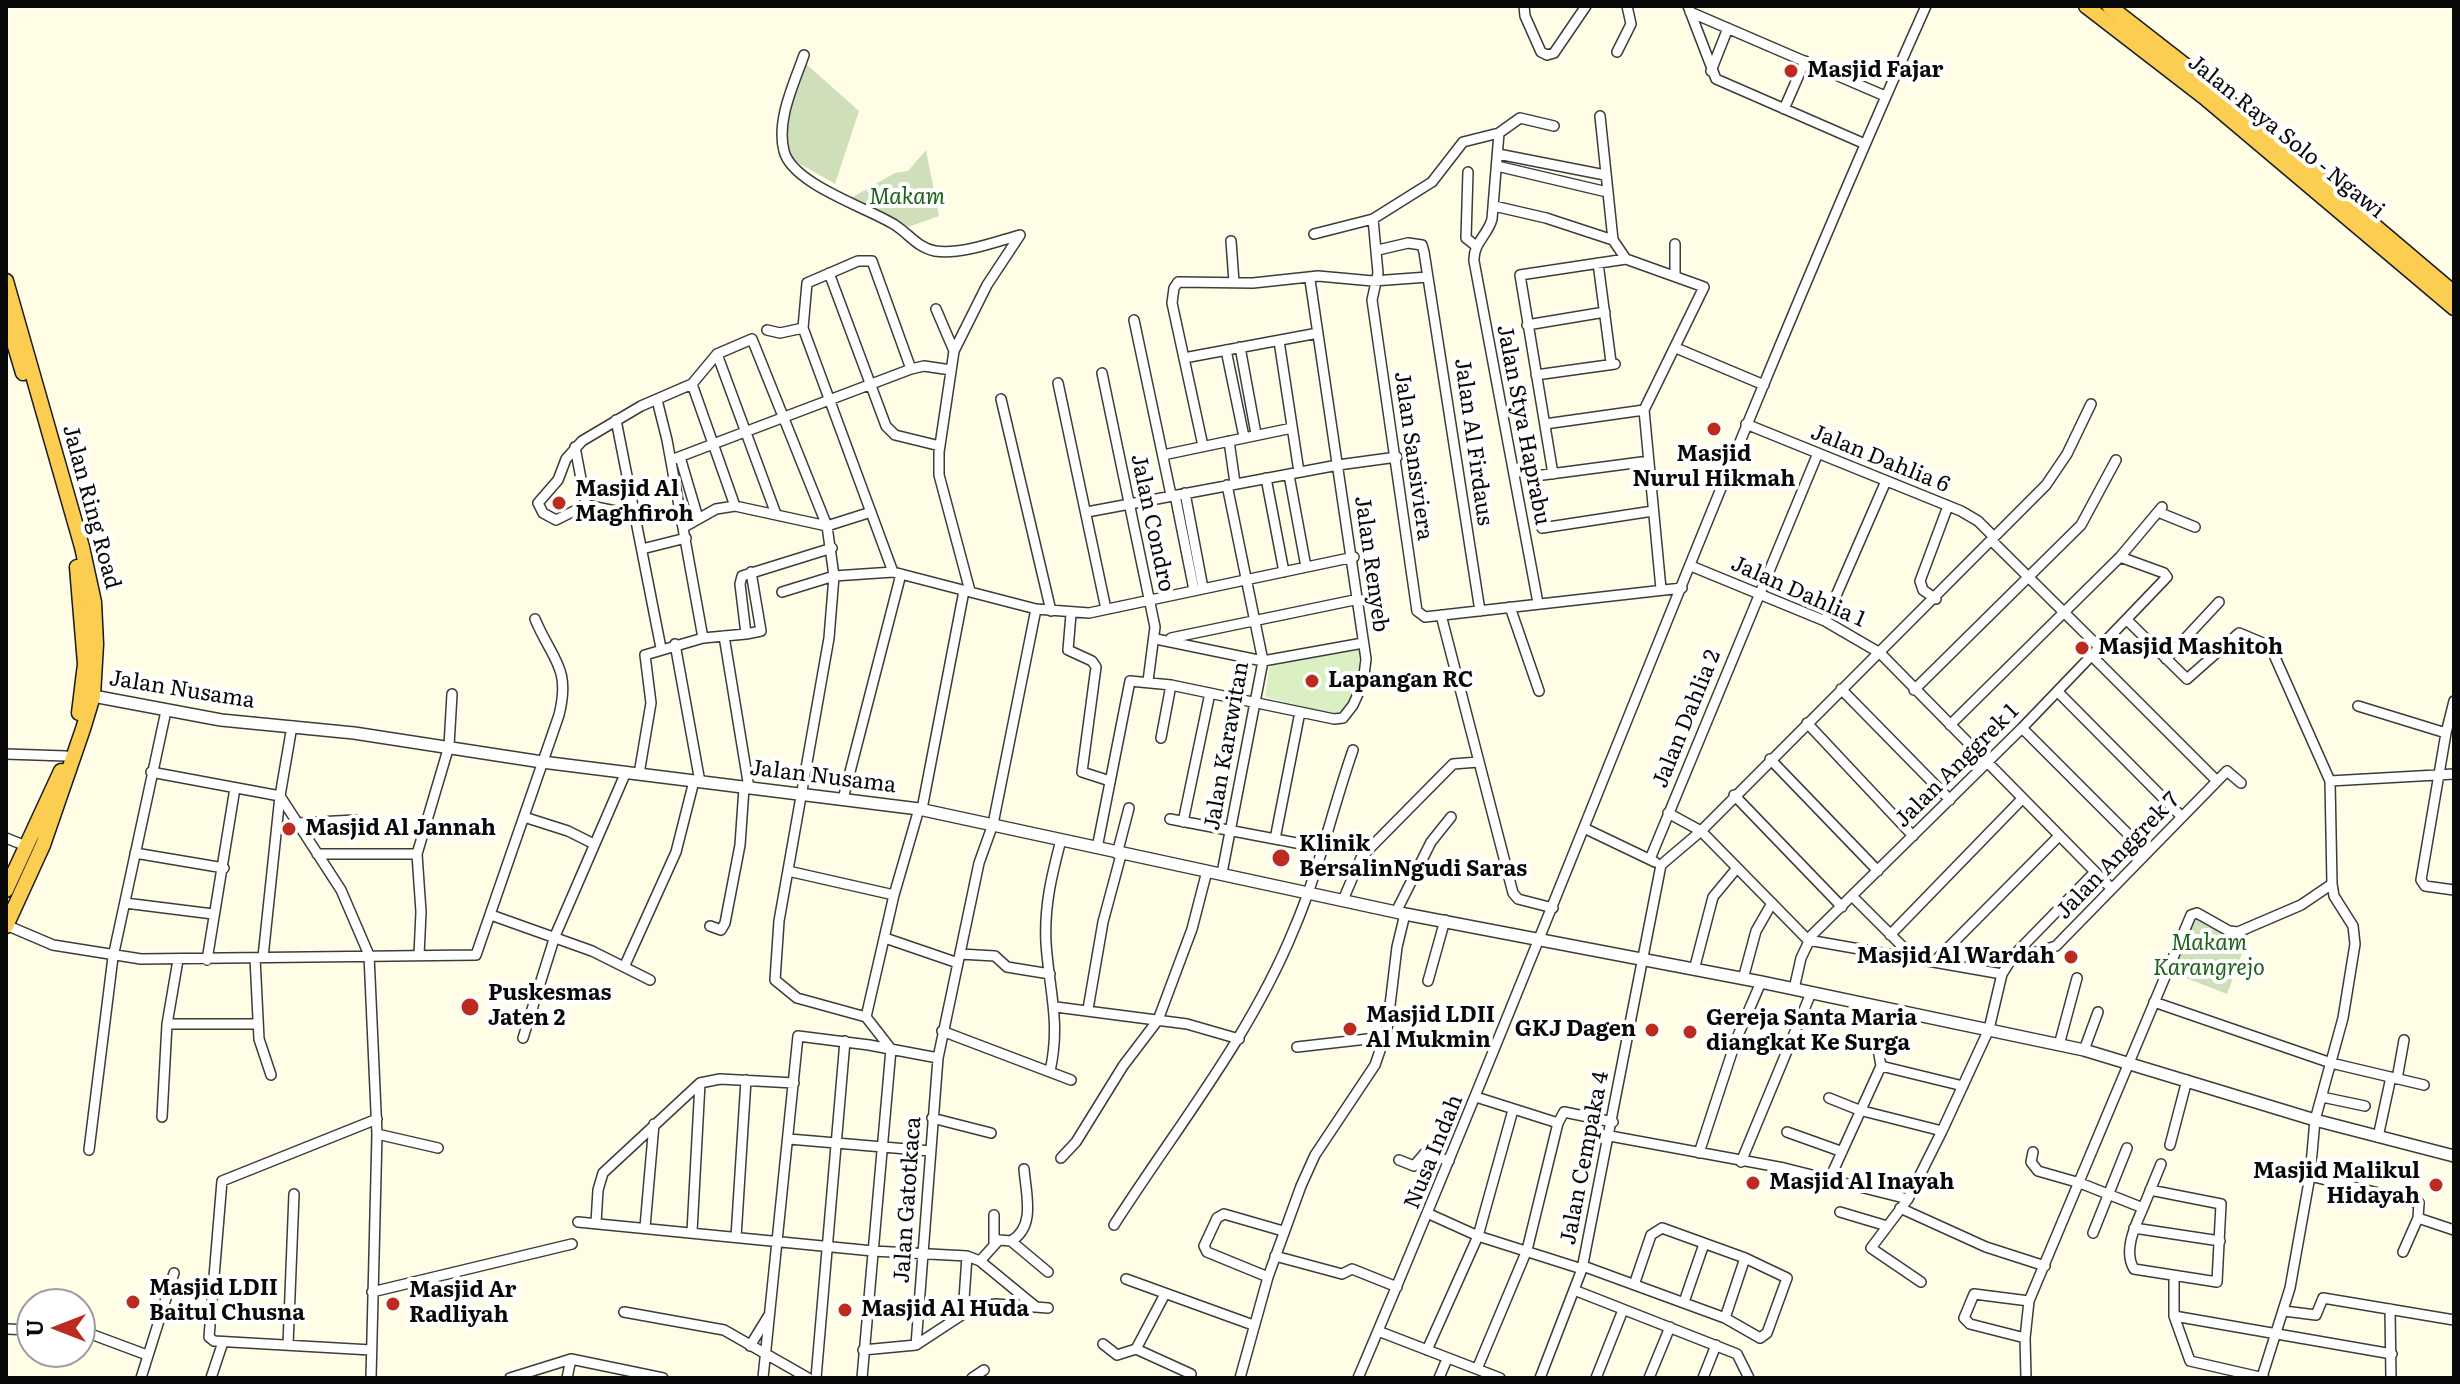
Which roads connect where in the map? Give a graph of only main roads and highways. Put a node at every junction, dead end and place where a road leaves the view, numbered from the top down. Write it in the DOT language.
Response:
graph roads {
  1 [pos="2086,6"];
  2 [pos="2109,6"];
  3 [pos="6,281"];
  4 [pos="2454,293"];
  5 [pos="2454,308"];
  6 [pos="6,316"];
  7 [pos="8,884"];
  8 [pos="26,884"];
  9 [pos="6,926"];
  1 -- 5 [label="highway, Jalan Raya Solo - Ngawi"];
  2 -- 4 [label="highway, Jalan Raya Solo - Ngawi"];
  3 -- 8 [label="highway, Jalan Ring Road"];
  6 -- 7 [label="highway, Jalan Ring Road"];
  7 -- 8 [label="highway"];
  8 -- 9 [label="highway, Jalan Ring Road"];
}
